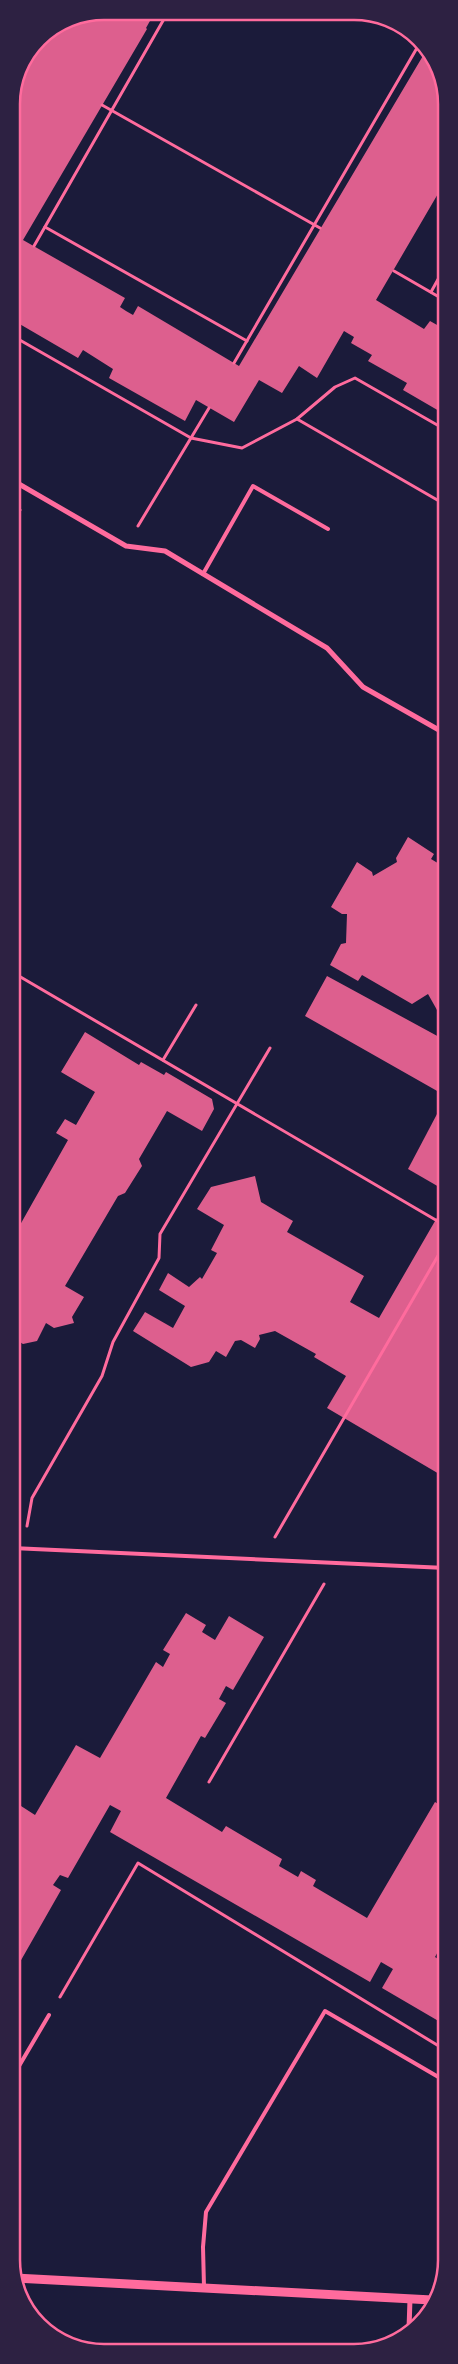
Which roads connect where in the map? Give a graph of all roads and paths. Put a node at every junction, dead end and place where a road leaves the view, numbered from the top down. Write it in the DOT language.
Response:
graph roads {
  1 [pos="164,20"];
  2 [pos="417,48"];
  3 [pos="102,105"];
  4 [pos="113,111"];
  5 [pos="314,225"];
  6 [pos="45,227"];
  7 [pos="320,228"];
  8 [pos="34,246"];
  9 [pos="394,271"];
  10 [pos="438,279"];
  11 [pos="431,292"];
  12 [pos="438,296"];
  13 [pos="20,340"];
  14 [pos="247,342"];
  15 [pos="234,363"];
  16 [pos="209,408"];
  17 [pos="297,419"];
  18 [pos="438,425"];
  19 [pos="191,438"];
  20 [pos="20,485"];
  21 [pos="438,500"];
  22 [pos="328,529"];
  23 [pos="126,546"];
  24 [pos="203,574"];
  25 [pos="438,729"];
  26 [pos="20,977"];
  27 [pos="196,1005"];
  28 [pos="270,1048"];
  29 [pos="163,1060"];
  30 [pos="238,1103"];
  31 [pos="438,1221"];
  32 [pos="438,1256"];
  33 [pos="22,1549"];
  34 [pos="262,1559"];
  35 [pos="336,1563"];
  36 [pos="438,1568"];
  37 [pos="209,1782"];
  38 [pos="49,2015"];
  39 [pos="438,2046"];
  40 [pos="20,2064"];
  41 [pos="438,2077"];
  42 [pos="22,2278"];
  43 [pos="204,2289"];
  44 [pos="410,2299"];
  45 [pos="428,2300"];
  46 [pos="409,2323"];
  1 -- 4 [label="path"];
  2 -- 5 [label="path"];
  3 -- 4 [label="path"];
  4 -- 5 [label="path"];
  4 -- 6 [label="path"];
  5 -- 7 [label="path"];
  5 -- 14 [label="path"];
  6 -- 8 [label="path"];
  6 -- 14 [label="path"];
  9 -- 11 [label="path"];
  10 -- 11 [label="path"];
  11 -- 12 [label="path"];
  13 -- 19 [label="path"];
  14 -- 15 [label="path"];
  16 -- 19 [label="path"];
  17 -- 18 [label="path"];
  17 -- 19 [label="path"];
  17 -- 21 [label="path"];
  19 -- 23 [label="path"];
  20 -- 23 [label="street"];
  22 -- 24 [label="lane"];
  23 -- 24 [label="street"];
  24 -- 25 [label="street"];
  26 -- 29 [label="path"];
  27 -- 29 [label="path"];
  28 -- 30 [label="path"];
  29 -- 30 [label="path"];
  30 -- 31 [label="path"];
  30 -- 33 [label="path"];
  32 -- 34 [label="path"];
  33 -- 34 [label="lane"];
  34 -- 35 [label="lane"];
  35 -- 36 [label="lane"];
  35 -- 37 [label="path"];
  38 -- 39 [label="path"];
  38 -- 40 [label="lane"];
  41 -- 43 [label="lane"];
  42 -- 43 [label="street"];
  43 -- 44 [label="street"];
  44 -- 45 [label="street"];
  44 -- 46 [label="street"];
}
